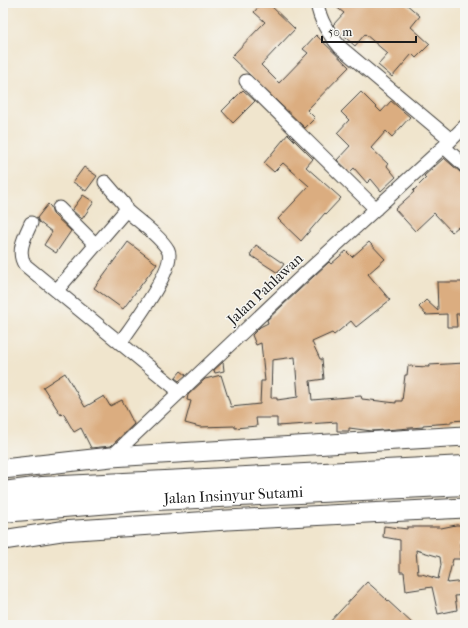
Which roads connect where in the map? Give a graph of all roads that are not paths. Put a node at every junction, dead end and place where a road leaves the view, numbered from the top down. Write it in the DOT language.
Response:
graph roads {
  1 [pos="317,3"];
  2 [pos="246,81"];
  3 [pos="465,126"];
  4 [pos="448,143"];
  5 [pos="465,166"];
  6 [pos="104,182"];
  7 [pos="59,208"];
  8 [pos="376,209"];
  9 [pos="126,210"];
  10 [pos="31,223"];
  11 [pos="95,244"];
  12 [pos="57,290"];
  13 [pos="120,343"];
  14 [pos="180,392"];
  15 [pos="465,436"];
  16 [pos="111,457"];
  17 [pos="465,467"];
  18 [pos="3,469"];
  19 [pos="465,484"];
  20 [pos="3,493"];
  21 [pos="465,508"];
  22 [pos="3,511"];
  23 [pos="3,540"];
  1 -- 4 [label="street"];
  2 -- 8 [label="street"];
  3 -- 4 [label="street, Jalan Pahlawan"];
  4 -- 5 [label="street"];
  4 -- 8 [label="street, Jalan Pahlawan"];
  6 -- 9 [label="street"];
  7 -- 11 [label="street"];
  8 -- 14 [label="street, Jalan Pahlawan"];
  9 -- 11 [label="street"];
  9 -- 13 [label="street"];
  10 -- 12 [label="street"];
  11 -- 12 [label="street"];
  12 -- 13 [label="street"];
  13 -- 14 [label="street"];
  14 -- 16 [label="street, Jalan Pahlawan"];
  15 -- 16 [label="street"];
  16 -- 18 [label="street"];
  17 -- 20 [label="highway, Jalan Insinyur Sutami"];
  19 -- 22 [label="highway, Jalan Insinyur Sutami"];
  21 -- 23 [label="street"];
}
